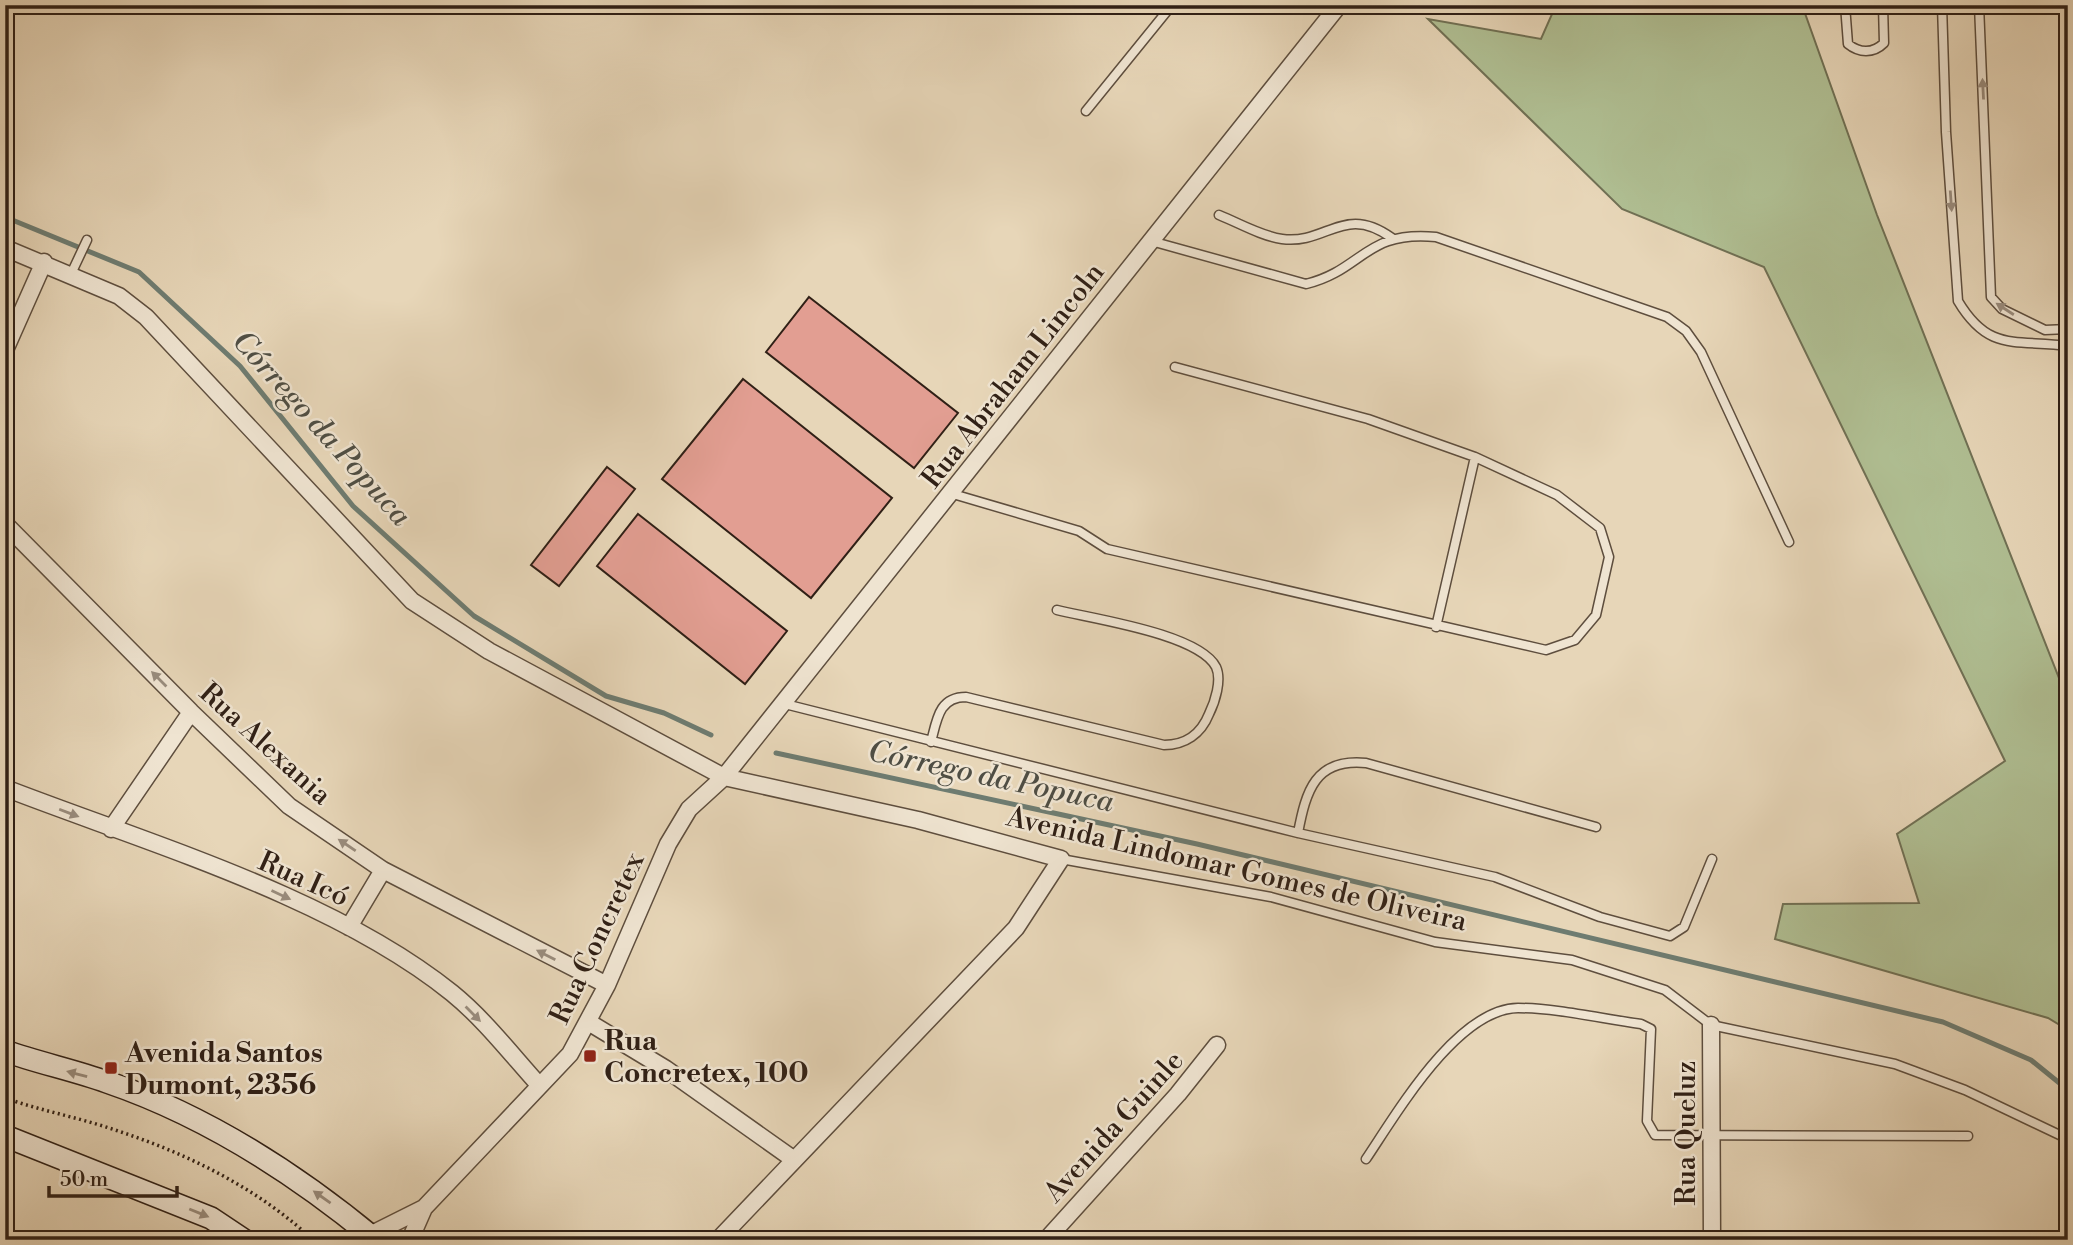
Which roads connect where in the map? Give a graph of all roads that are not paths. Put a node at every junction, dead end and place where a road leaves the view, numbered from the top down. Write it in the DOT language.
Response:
graph roads {
  1 [pos="1172,5"];
  2 [pos="1339,5"];
  3 [pos="1845,5"];
  4 [pos="1883,5"];
  5 [pos="1942,5"];
  6 [pos="1979,5"];
  7 [pos="1086,111"];
  8 [pos="9,202"];
  9 [pos="5,211"];
  10 [pos="1219,215"];
  11 [pos="1392,238"];
  12 [pos="86,240"];
  13 [pos="1152,241"];
  14 [pos="5,248"];
  15 [pos="44,262"];
  16 [pos="71,274"];
  17 [pos="2068,329"];
  18 [pos="2068,346"];
  19 [pos="5,349"];
  20 [pos="1175,367"];
  21 [pos="1475,457"];
  22 [pos="953,494"];
  23 [pos="5,524"];
  24 [pos="1789,542"];
  25 [pos="1057,610"];
  26 [pos="1436,627"];
  27 [pos="781,703"];
  28 [pos="191,712"];
  29 [pos="931,742"];
  30 [pos="724,777"];
  31 [pos="5,788"];
  32 [pos="1596,827"];
  33 [pos="111,829"];
  34 [pos="1298,832"];
  35 [pos="1061,859"];
  36 [pos="1712,859"];
  37 [pos="383,870"];
  38 [pos="349,927"];
  39 [pos="607,985"];
  40 [pos="590,1023"];
  41 [pos="1711,1025"];
  42 [pos="1217,1045"];
  43 [pos="5,1051"];
  44 [pos="5,1058"];
  45 [pos="38,1063"];
  46 [pos="539,1085"];
  47 [pos="1712,1135"];
  48 [pos="5,1136"];
  49 [pos="1968,1136"];
  50 [pos="2068,1139"];
  51 [pos="793,1158"];
  52 [pos="1366,1159"];
  53 [pos="424,1208"];
  54 [pos="373,1237"];
  55 [pos="244,1240"];
  56 [pos="410,1240"];
  57 [pos="718,1240"];
  58 [pos="1046,1240"];
  59 [pos="1712,1240"];
  1 -- 7 [label="lane"];
  2 -- 13 [label="street, Rua Abraham Lincoln"];
  3 -- 4 [label="lane"];
  5 -- 18 [label="lane, one-way"];
  17 -- 6 [label="lane, one-way"];
  8 -- 9 [label="lane"];
  10 -- 11 [label="lane"];
  11 -- 13 [label="lane"];
  11 -- 24 [label="lane"];
  12 -- 16 [label="lane"];
  13 -- 22 [label="street, Rua Abraham Lincoln"];
  14 -- 15 [label="street, Avenida Lindomar Gomes de Oliveira"];
  15 -- 16 [label="street, Avenida Lindomar Gomes de Oliveira"];
  15 -- 19 [label="street"];
  16 -- 30 [label="street, Avenida Lindomar Gomes de Oliveira"];
  20 -- 21 [label="lane"];
  21 -- 26 [label="lane"];
  21 -- 26 [label="lane"];
  22 -- 26 [label="lane"];
  22 -- 27 [label="street, Rua Abraham Lincoln"];
  28 -- 23 [label="street, Rua Alexania, one-way"];
  25 -- 29 [label="lane"];
  27 -- 29 [label="lane"];
  27 -- 30 [label="street, Rua Abraham Lincoln"];
  28 -- 33 [label="street"];
  37 -- 28 [label="street, Rua Alexania, one-way"];
  29 -- 34 [label="lane"];
  30 -- 35 [label="street, Avenida Lindomar Gomes de Oliveira"];
  30 -- 39 [label="street, Rua Concretex"];
  31 -- 33 [label="street, Rua Icó, one-way"];
  32 -- 34 [label="lane"];
  33 -- 38 [label="street, Rua Icó, one-way"];
  34 -- 36 [label="lane"];
  35 -- 41 [label="lane, Avenida Lindomar Gomes de Oliveira"];
  35 -- 51 [label="street"];
  37 -- 38 [label="street"];
  39 -- 37 [label="street, Rua Alexania, one-way"];
  38 -- 46 [label="street, Rua Icó, one-way"];
  39 -- 40 [label="street, Rua Concretex"];
  40 -- 46 [label="street, Rua Concretex"];
  40 -- 51 [label="street"];
  41 -- 47 [label="street, Rua Queluz"];
  41 -- 50 [label="lane, Avenida Lindomar Gomes de Oliveira"];
  42 -- 58 [label="street, Avenida Guinle"];
  43 -- 45 [label="main road"];
  44 -- 45 [label="main road"];
  54 -- 45 [label="main road, one-way"];
  46 -- 53 [label="street, Rua Concretex"];
  47 -- 49 [label="lane"];
  47 -- 52 [label="lane"];
  47 -- 59 [label="street, Rua Queluz"];
  48 -- 55 [label="main road, one-way"];
  51 -- 57 [label="street"];
  53 -- 54 [label="street, Rua Concretex"];
  53 -- 56 [label="street, Rua Concretex"];
}
